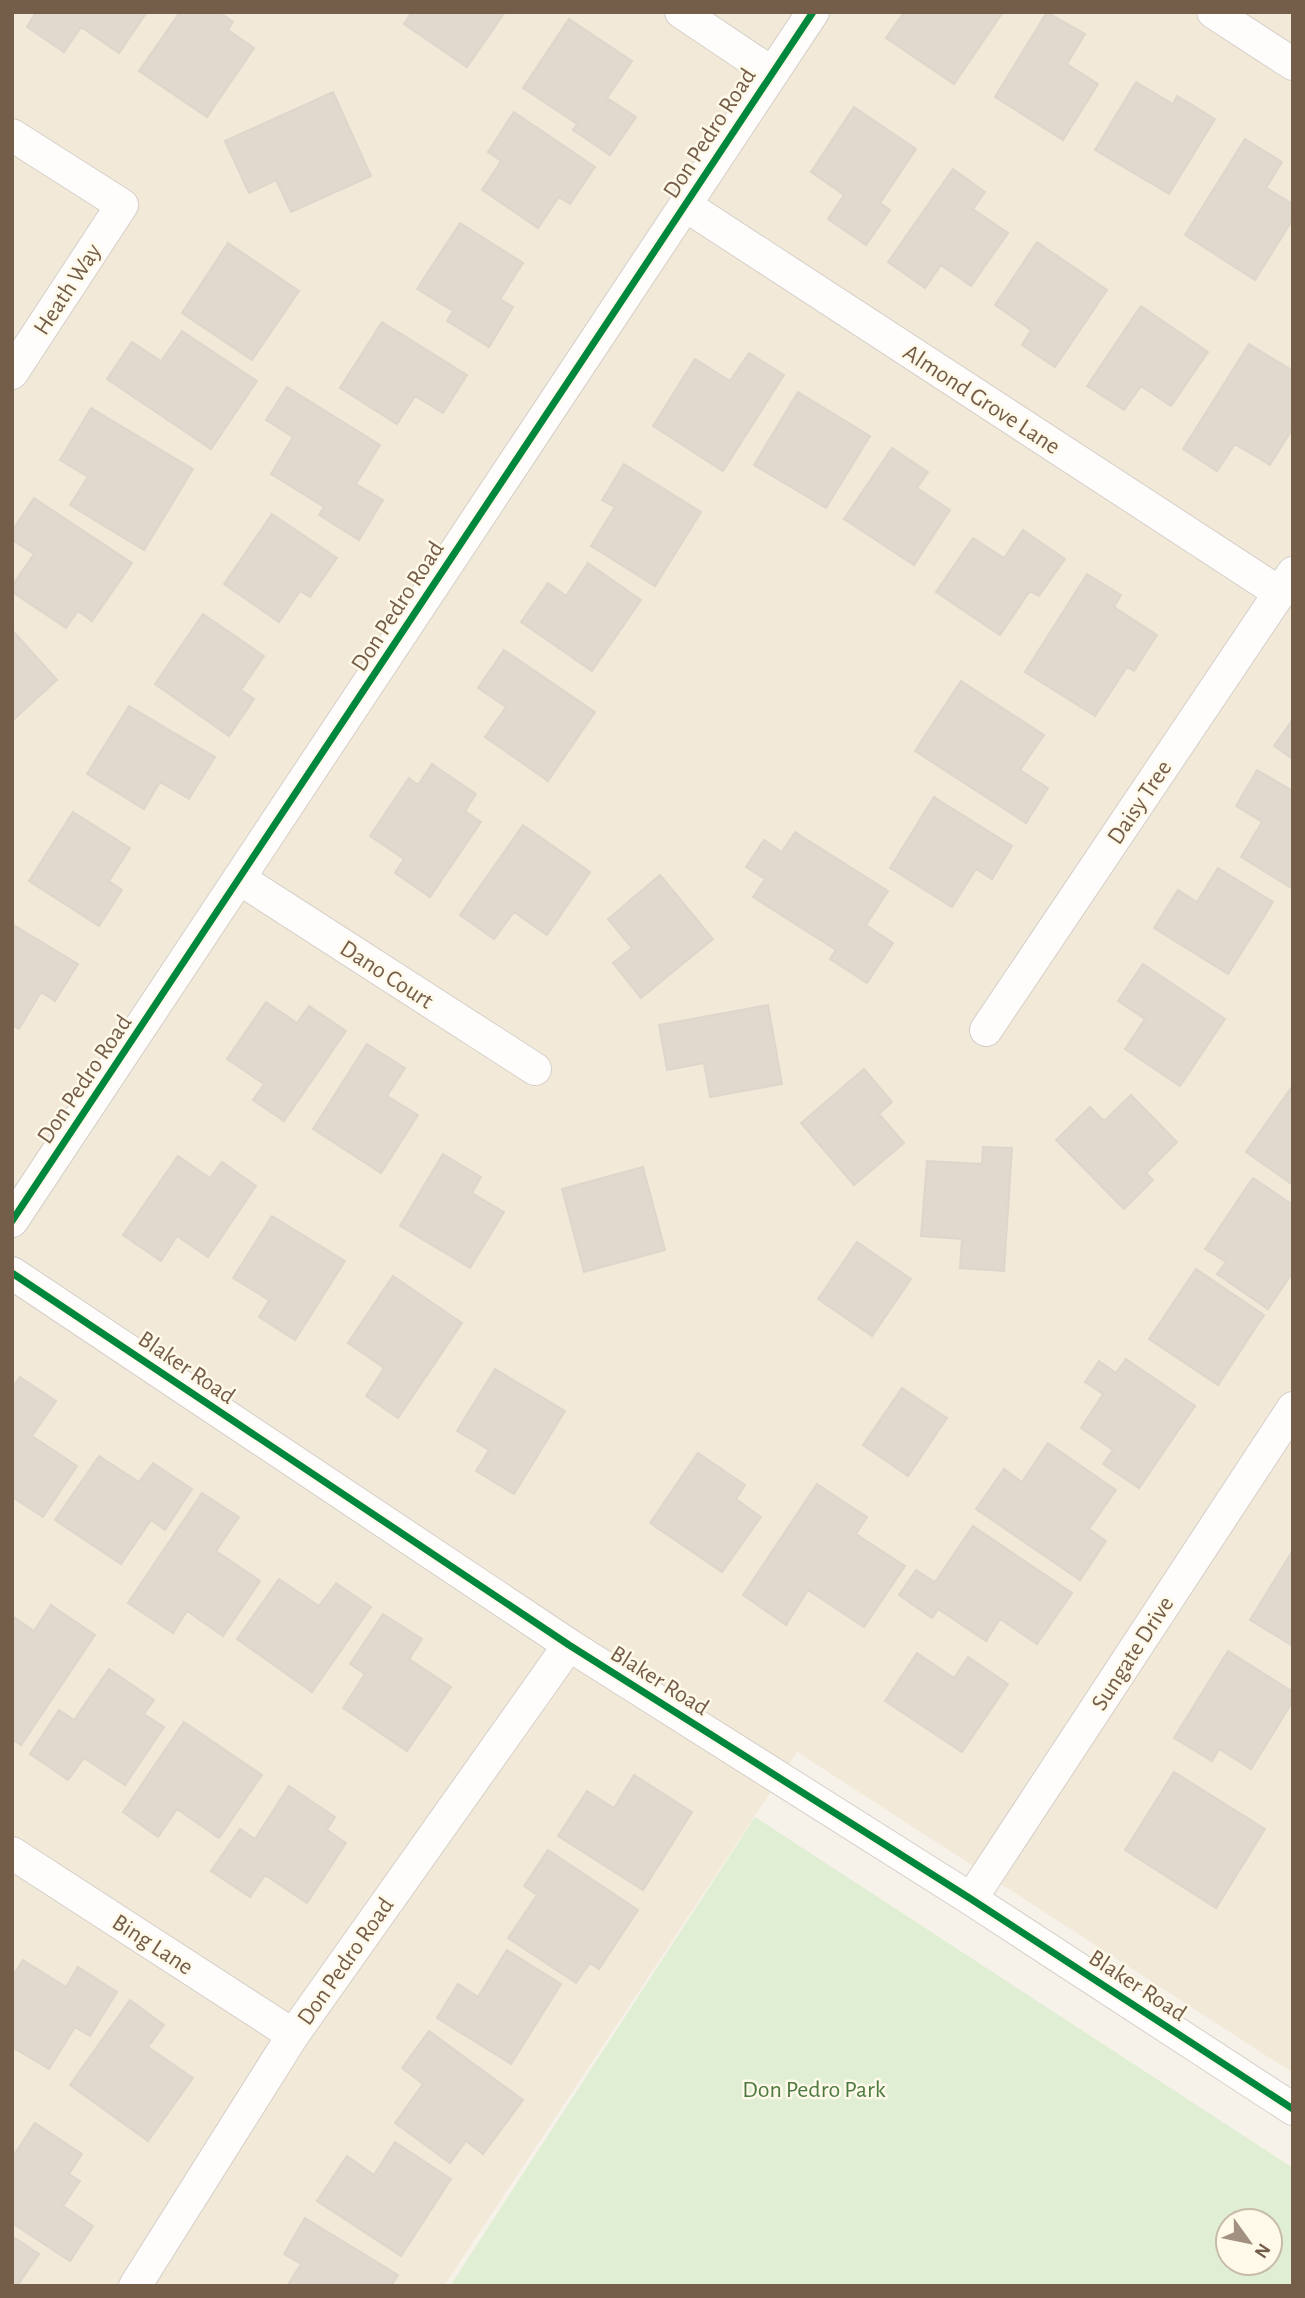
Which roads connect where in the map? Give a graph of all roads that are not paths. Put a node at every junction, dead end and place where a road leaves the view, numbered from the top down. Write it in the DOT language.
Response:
graph roads {
  1 [pos="681,12"];
  2 [pos="813,12"];
  3 [pos="1213,12"];
  4 [pos="1293,64"];
  5 [pos="772,73"];
  6 [pos="12,135"];
  7 [pos="685,205"];
  8 [pos="12,373"];
  9 [pos="1286,583"];
  10 [pos="240,879"];
  11 [pos="986,1030"];
  12 [pos="535,1069"];
  13 [pos="12,1221"];
  14 [pos="12,1273"];
  15 [pos="1293,1408"];
  16 [pos="569,1645"];
  17 [pos="12,1853"];
  18 [pos="971,1899"];
  19 [pos="293,2035"];
  20 [pos="1293,2109"];
  21 [pos="135,2286"];
  1 -- 5 [label="street"];
  2 -- 5 [label="street, Don Pedro Road"];
  3 -- 4 [label="street"];
  5 -- 7 [label="street, Don Pedro Road"];
  6 -- 8 [label="street, Heath Way"];
  7 -- 9 [label="street, Almond Grove Lane"];
  7 -- 10 [label="street, Don Pedro Road"];
  9 -- 11 [label="street, Daisy Tree"];
  10 -- 12 [label="street, Dano Court"];
  10 -- 13 [label="street, Don Pedro Road"];
  14 -- 16 [label="street, Blaker Road"];
  15 -- 18 [label="street, Sungate Drive"];
  16 -- 18 [label="street, Blaker Road"];
  16 -- 19 [label="street, Don Pedro Road"];
  17 -- 19 [label="street, Bing Lane"];
  18 -- 20 [label="street, Blaker Road"];
  19 -- 21 [label="street, Don Pedro Road"];
}
